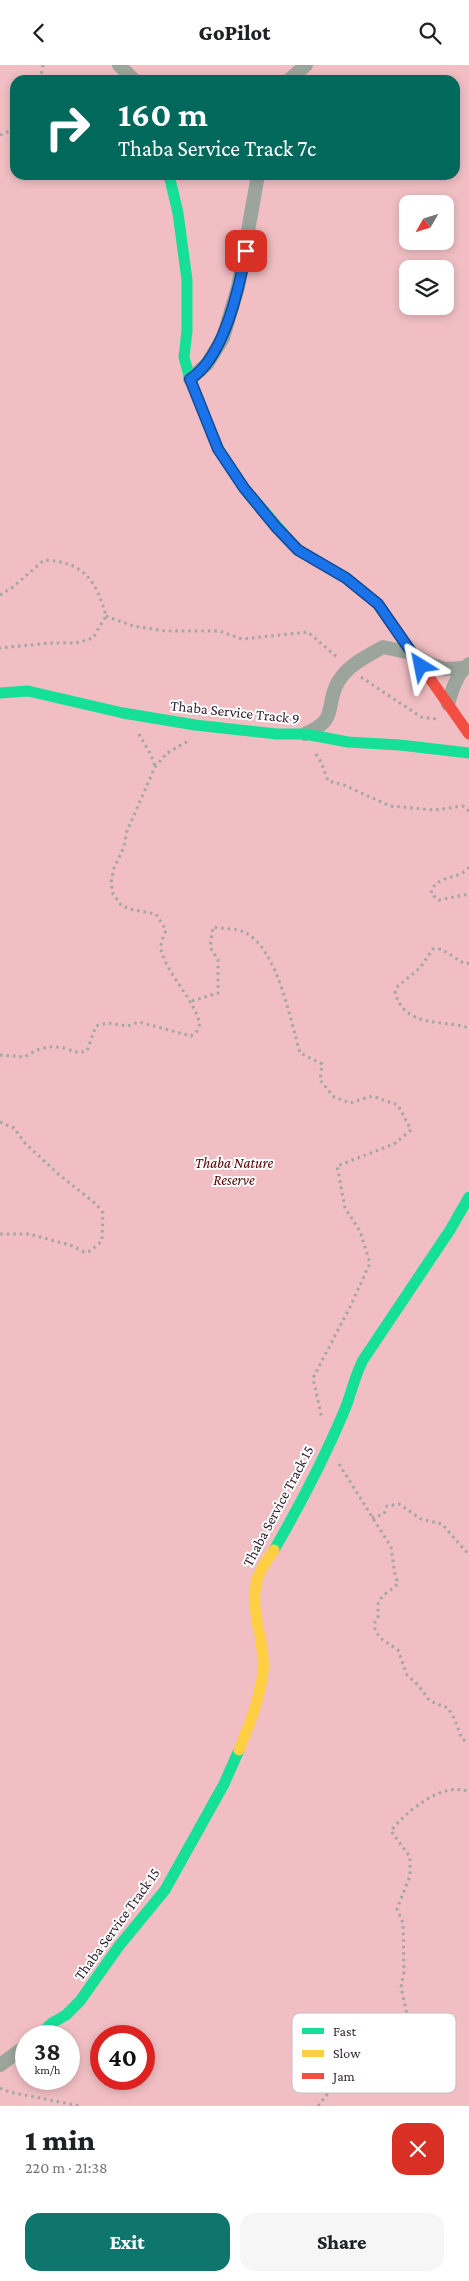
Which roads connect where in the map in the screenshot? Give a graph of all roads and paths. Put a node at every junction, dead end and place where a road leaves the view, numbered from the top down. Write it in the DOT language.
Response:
graph roads {
  1 [pos="120,65"];
  2 [pos="306,65"];
  3 [pos="129,75"];
  4 [pos="295,75"];
  5 [pos="170,180"];
  6 [pos="257,180"];
  7 [pos="190,379"];
  8 [pos="0,595"];
  9 [pos="106,616"];
  10 [pos="0,648"];
  11 [pos="411,653"];
  12 [pos="466,666"];
  13 [pos="349,669"];
  14 [pos="0,693"];
  15 [pos="448,704"];
  16 [pos="460,720"];
  17 [pos="208,727"];
  18 [pos="135,731"];
  19 [pos="305,734"];
  20 [pos="469,734"];
  21 [pos="469,753"];
  22 [pos="155,767"];
  23 [pos="469,811"];
  24 [pos="469,867"];
  25 [pos="469,894"];
  26 [pos="469,963"];
  27 [pos="192,1001"];
  28 [pos="469,1028"];
  29 [pos="0,1055"];
  30 [pos="0,1122"];
  31 [pos="469,1197"];
  32 [pos="0,1235"];
  33 [pos="322,1421"];
  34 [pos="328,1446"];
  35 [pos="372,1518"];
  36 [pos="469,1555"];
  37 [pos="469,1743"];
  38 [pos="469,1792"];
  39 [pos="407,2013"];
  40 [pos="50,2025"];
  41 [pos="15,2053"];
  42 [pos="0,2065"];
  43 [pos="0,2088"];
  44 [pos="328,2093"];
  45 [pos="80,2106"];
  46 [pos="318,2106"];
  1 -- 3 [label="street"];
  2 -- 4 [label="street"];
  5 -- 7 [label="street"];
  6 -- 7 [label="street"];
  7 -- 11 [label="street"];
  8 -- 9 [label="path"];
  9 -- 10 [label="path"];
  9 -- 13 [label="path"];
  11 -- 12 [label="street"];
  11 -- 13 [label="street"];
  11 -- 15 [label="street"];
  12 -- 15 [label="street"];
  13 -- 16 [label="path"];
  13 -- 19 [label="street"];
  14 -- 17 [label="street, Thaba Service Track 9"];
  15 -- 16 [label="street"];
  16 -- 20 [label="street"];
  17 -- 19 [label="street, Thaba Service Track 9"];
  17 -- 22 [label="path"];
  18 -- 22 [label="path"];
  19 -- 21 [label="street, Thaba Service Track 9"];
  19 -- 23 [label="path"];
  22 -- 27 [label="path"];
  24 -- 25 [label="path"];
  26 -- 28 [label="path"];
  27 -- 29 [label="path"];
  27 -- 33 [label="path"];
  30 -- 32 [label="path"];
  31 -- 34 [label="street, Thaba Service Track 15"];
  34 -- 35 [label="path"];
  34 -- 40 [label="street, Thaba Service Track 15"];
  35 -- 36 [label="path"];
  35 -- 37 [label="path"];
  38 -- 39 [label="path"];
  41 -- 42 [label="street"];
  43 -- 45 [label="path"];
  44 -- 46 [label="path"];
}
